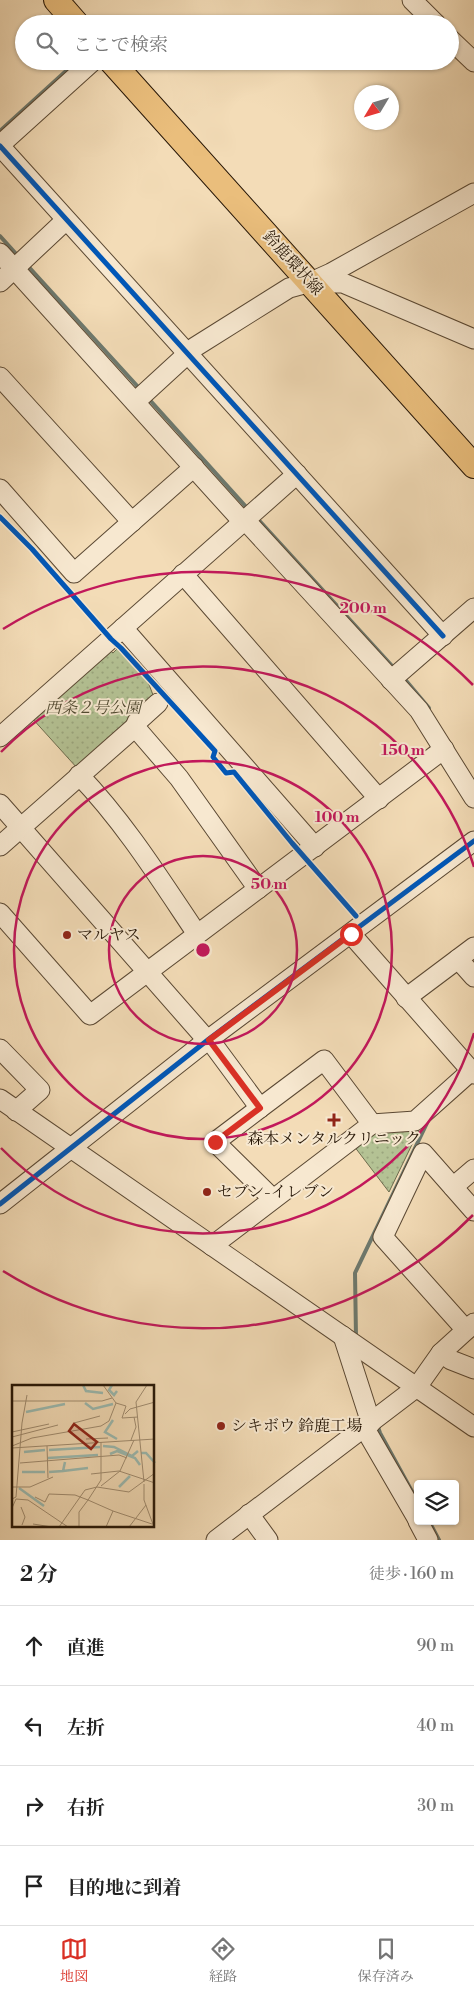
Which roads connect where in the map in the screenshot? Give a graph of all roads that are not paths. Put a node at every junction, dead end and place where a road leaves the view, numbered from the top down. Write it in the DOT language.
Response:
graph roads {
  1 [pos="56,0"];
  2 [pos="412,0"];
  3 [pos="69,15"];
  4 [pos="427,15"];
  5 [pos="459,48"];
  6 [pos="474,62"];
  7 [pos="84,70"];
  8 [pos="119,70"];
  9 [pos="0,145"];
  10 [pos="474,194"];
  11 [pos="66,220"];
  12 [pos="0,253"];
  13 [pos="20,263"];
  14 [pos="0,282"];
  15 [pos="311,282"];
  16 [pos="474,339"];
  17 [pos="188,354"];
  18 [pos="0,377"];
  19 [pos="141,396"];
  20 [pos="474,466"];
  21 [pos="194,467"];
  22 [pos="297,474"];
  23 [pos="0,489"];
  24 [pos="244,521"];
  25 [pos="132,522"];
  26 [pos="183,574"];
  27 [pos="474,608"];
  28 [pos="123,628"];
  29 [pos="444,636"];
  30 [pos="396,676"];
  31 [pos="158,703"];
  32 [pos="135,727"];
  33 [pos="0,737"];
  34 [pos="444,749"];
  35 [pos="79,776"];
  36 [pos="474,798"];
  37 [pos="379,799"];
  38 [pos="0,804"];
  39 [pos="21,827"];
  40 [pos="474,841"];
  41 [pos="0,846"];
  42 [pos="315,847"];
  43 [pos="258,889"];
  44 [pos="0,912"];
  45 [pos="197,934"];
  46 [pos="351,934"];
  47 [pos="474,947"];
  48 [pos="458,959"];
  49 [pos="148,971"];
  50 [pos="474,977"];
  51 [pos="406,998"];
  52 [pos="209,1040"];
  53 [pos="0,1049"];
  54 [pos="473,1072"];
  55 [pos="0,1099"];
  56 [pos="260,1108"];
  57 [pos="16,1111"];
  58 [pos="372,1124"];
  59 [pos="71,1148"];
  60 [pos="474,1169"];
  61 [pos="453,1187"];
  62 [pos="4,1196"];
  63 [pos="273,1199"];
  64 [pos="474,1211"];
  65 [pos="212,1246"];
  66 [pos="470,1327"];
  67 [pos="343,1336"];
  68 [pos="440,1353"];
  69 [pos="474,1368"];
  70 [pos="417,1387"];
  71 [pos="371,1422"];
  72 [pos="474,1427"];
  73 [pos="414,1513"];
  74 [pos="249,1514"];
  75 [pos="420,1525"];
  76 [pos="216,1540"];
  77 [pos="268,1540"];
  78 [pos="428,1540"];
  1 -- 3 [label="main road"];
  2 -- 4 [label="street"];
  5 -- 6 [label="street"];
  7 -- 9 [label="street"];
  8 -- 15 [label="main road, 鈴鹿環状線"];
  9 -- 11 [label="street"];
  10 -- 15 [label="street"];
  11 -- 13 [label="street"];
  11 -- 17 [label="street"];
  12 -- 13 [label="street"];
  13 -- 14 [label="street"];
  13 -- 19 [label="street"];
  15 -- 16 [label="street"];
  15 -- 17 [label="street"];
  15 -- 20 [label="main road, 鈴鹿環状線"];
  17 -- 19 [label="street"];
  17 -- 22 [label="street"];
  18 -- 25 [label="street"];
  19 -- 21 [label="street"];
  21 -- 24 [label="street"];
  21 -- 25 [label="street"];
  22 -- 24 [label="street"];
  22 -- 29 [label="street"];
  23 -- 25 [label="street"];
  24 -- 26 [label="street"];
  24 -- 30 [label="street"];
  26 -- 28 [label="street"];
  26 -- 37 [label="street"];
  27 -- 29 [label="street"];
  28 -- 33 [label="street"];
  28 -- 42 [label="street"];
  29 -- 30 [label="street"];
  30 -- 34 [label="street"];
  31 -- 32 [label="street"];
  32 -- 35 [label="street"];
  32 -- 43 [label="street"];
  34 -- 36 [label="street"];
  34 -- 37 [label="street"];
  35 -- 39 [label="street"];
  35 -- 45 [label="street"];
  37 -- 42 [label="street"];
  38 -- 39 [label="street"];
  39 -- 41 [label="street"];
  39 -- 49 [label="street"];
  40 -- 46 [label="street"];
  42 -- 43 [label="street"];
  43 -- 45 [label="street"];
  44 -- 49 [label="street"];
  45 -- 49 [label="street"];
  46 -- 51 [label="street"];
  46 -- 52 [label="street"];
  47 -- 48 [label="street"];
  48 -- 50 [label="street"];
  48 -- 51 [label="street"];
  49 -- 52 [label="street"];
  51 -- 54 [label="street"];
  52 -- 56 [label="street"];
  52 -- 59 [label="street"];
  53 -- 57 [label="street"];
  54 -- 58 [label="street"];
  55 -- 57 [label="street"];
  56 -- 58 [label="street"];
  56 -- 63 [label="street"];
  57 -- 59 [label="street"];
  58 -- 63 [label="street"];
  59 -- 62 [label="street"];
  59 -- 65 [label="street"];
  60 -- 61 [label="street"];
  61 -- 64 [label="street"];
  61 -- 66 [label="street"];
  63 -- 65 [label="street"];
  65 -- 67 [label="street"];
  66 -- 68 [label="street"];
  67 -- 70 [label="street"];
  67 -- 71 [label="street"];
  68 -- 69 [label="street"];
  68 -- 70 [label="street"];
  70 -- 71 [label="street"];
  70 -- 72 [label="street"];
  71 -- 73 [label="street"];
  71 -- 74 [label="street"];
  74 -- 76 [label="street"];
  74 -- 77 [label="street"];
  75 -- 78 [label="street"];
}
